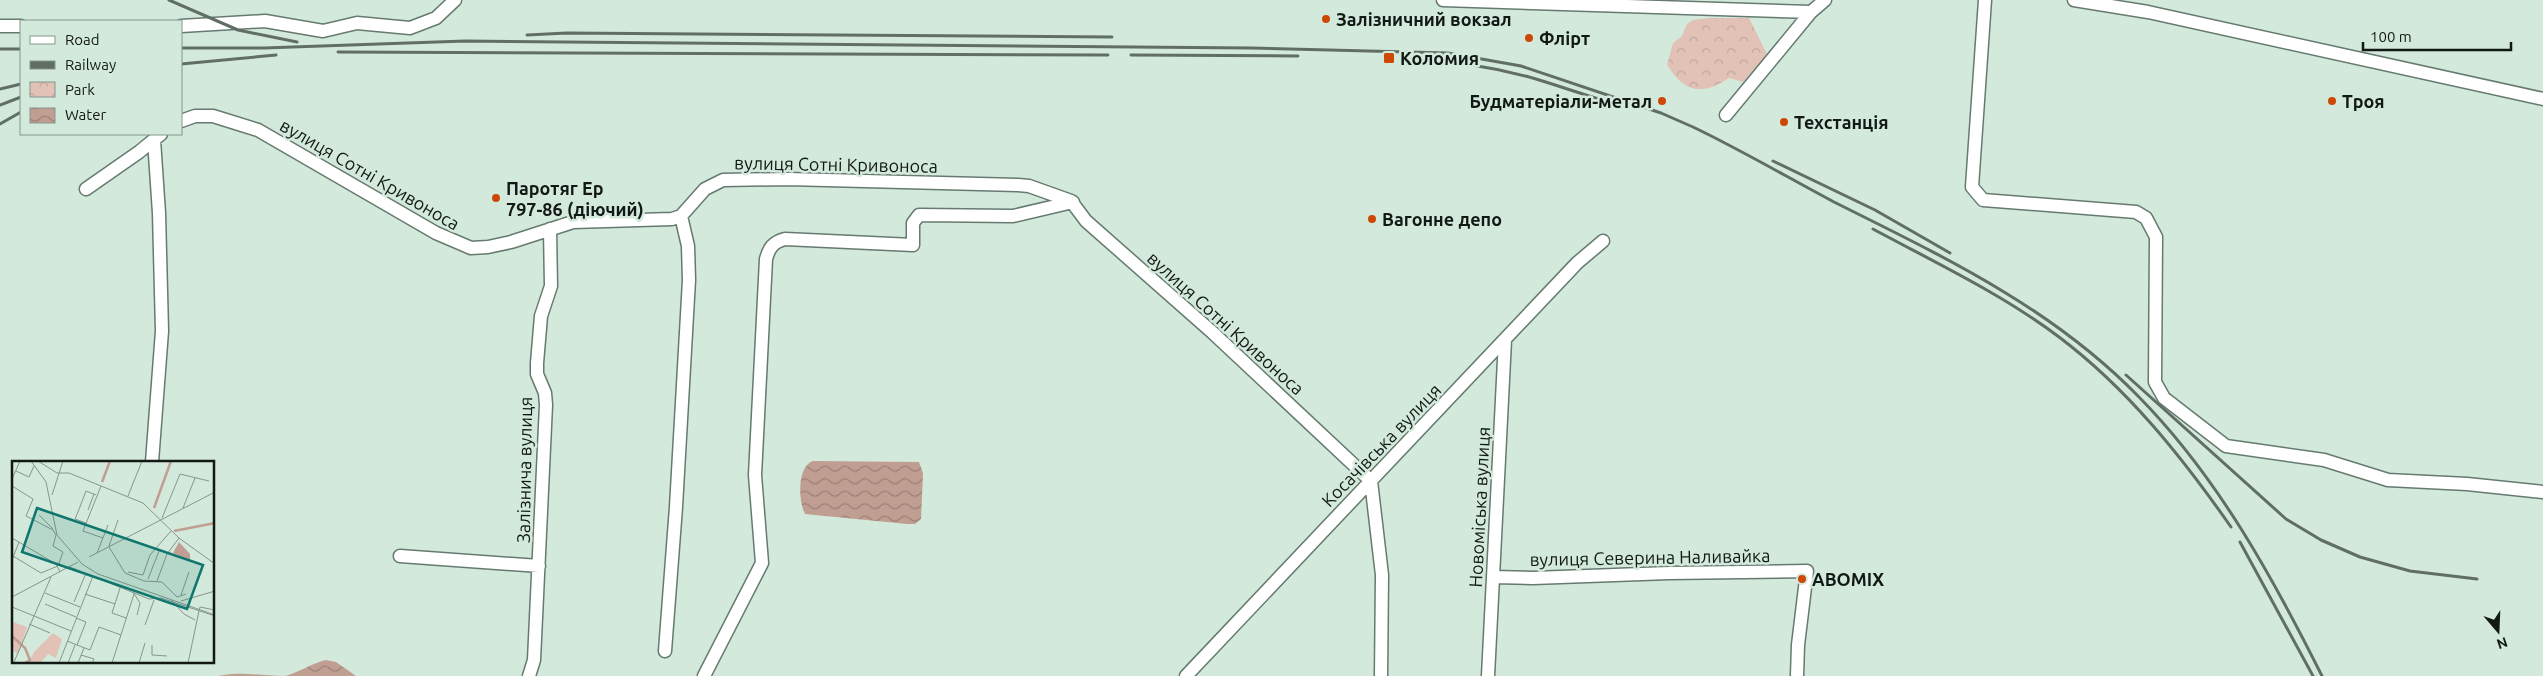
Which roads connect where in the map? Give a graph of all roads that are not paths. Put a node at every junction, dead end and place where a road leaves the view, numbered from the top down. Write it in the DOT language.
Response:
graph roads {
  1 [pos="455,0"];
  2 [pos="1443,0"];
  3 [pos="1459,0"];
  4 [pos="1825,0"];
  5 [pos="1985,0"];
  6 [pos="2074,0"];
  7 [pos="1566,2"];
  8 [pos="1811,12"];
  9 [pos="0,26"];
  10 [pos="20,26"];
  11 [pos="182,26"];
  12 [pos="2543,99"];
  13 [pos="1726,115"];
  14 [pos="182,121"];
  15 [pos="158,137"];
  16 [pos="86,189"];
  17 [pos="1073,202"];
  18 [pos="681,216"];
  19 [pos="550,229"];
  20 [pos="1603,241"];
  21 [pos="1505,340"];
  22 [pos="152,461"];
  23 [pos="1371,480"];
  24 [pos="2543,492"];
  25 [pos="400,556"];
  26 [pos="539,566"];
  27 [pos="1494,577"];
  28 [pos="665,651"];
  29 [pos="529,676"];
  30 [pos="704,676"];
  31 [pos="1186,676"];
  32 [pos="1381,676"];
  33 [pos="1488,676"];
  34 [pos="1797,676"];
  1 -- 11 [label="street"];
  2 -- 3 [label="street"];
  3 -- 7 [label="street"];
  4 -- 8 [label="street"];
  5 -- 24 [label="street"];
  6 -- 12 [label="street"];
  7 -- 8 [label="street"];
  8 -- 13 [label="street"];
  9 -- 10 [label="street"];
  14 -- 19 [label="street, вулиця Сотні Кривоноса"];
  15 -- 16 [label="street"];
  15 -- 22 [label="street"];
  17 -- 18 [label="street, вулиця Сотні Кривоноса"];
  17 -- 23 [label="street, вулиця Сотні Кривоноса"];
  17 -- 30 [label="street"];
  18 -- 19 [label="street, вулиця Сотні Кривоноса"];
  18 -- 28 [label="street"];
  19 -- 26 [label="street, Залізнича вулиця"];
  20 -- 21 [label="street, Косачівська вулиця"];
  21 -- 23 [label="street, Косачівська вулиця"];
  21 -- 27 [label="street, Новоміська вулиця"];
  23 -- 31 [label="street, Косачівська вулиця"];
  23 -- 32 [label="street"];
  25 -- 26 [label="street, Залізнича вулиця"];
  26 -- 29 [label="street, Залізнича вулиця"];
  27 -- 33 [label="street, Новоміська вулиця"];
  27 -- 34 [label="street, вулиця Северина Наливайка"];
}
